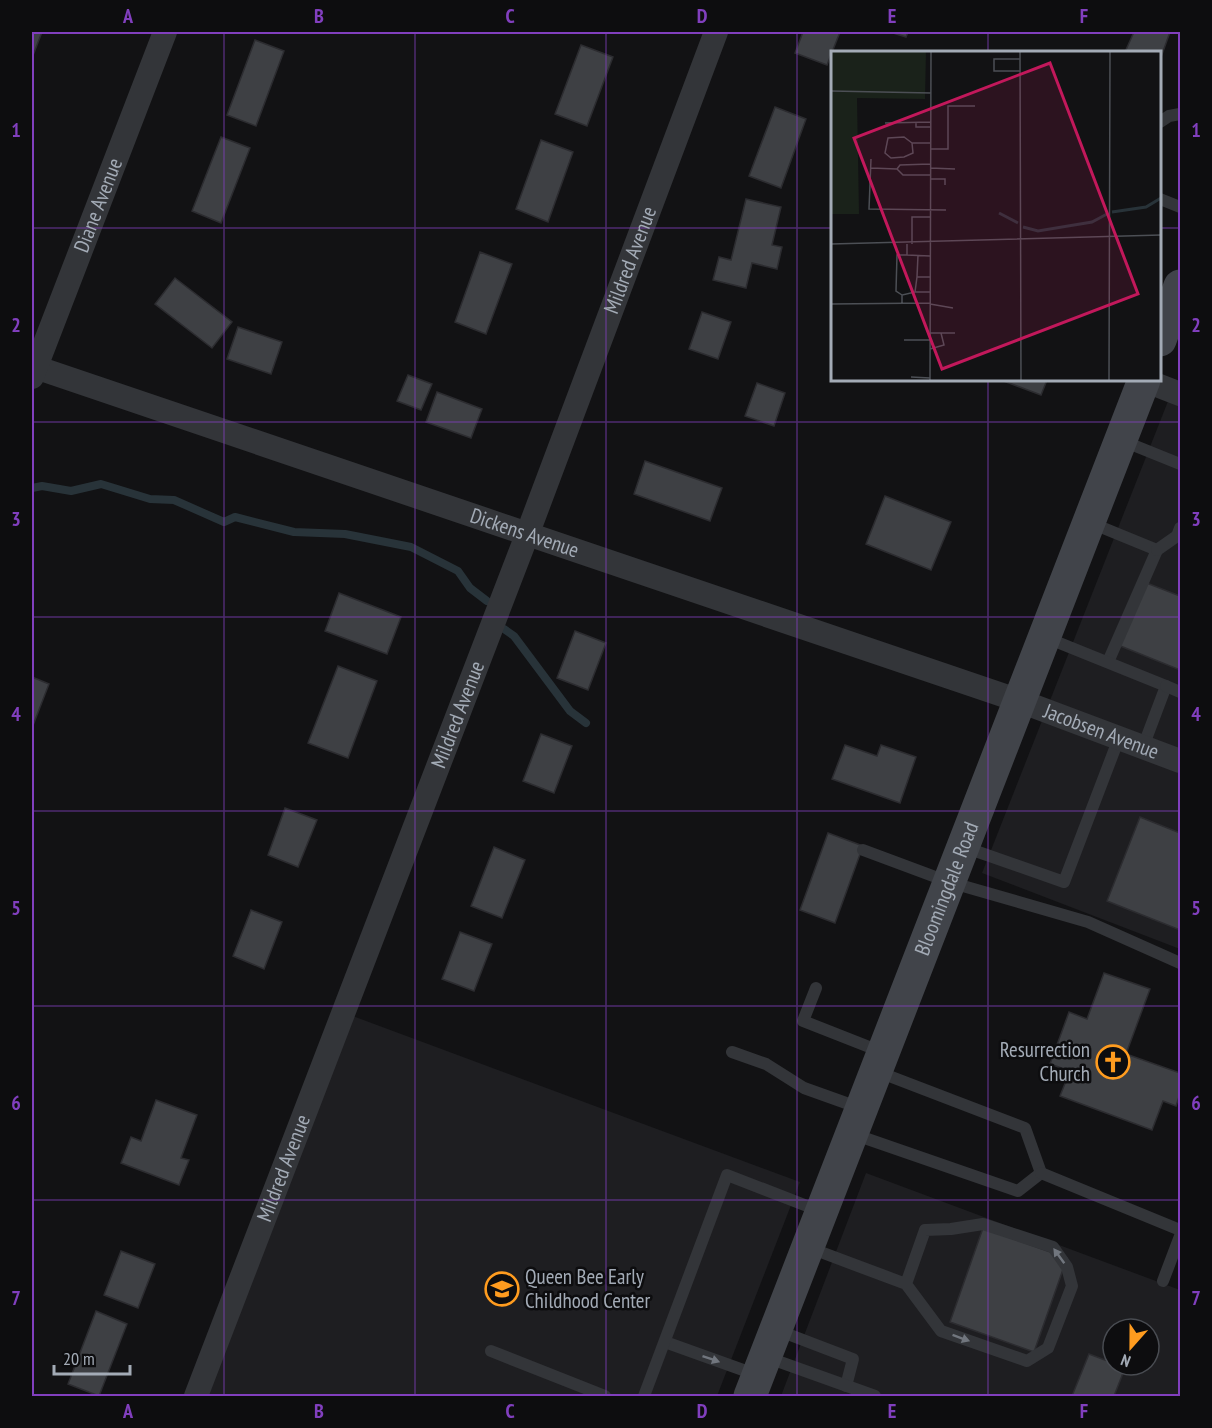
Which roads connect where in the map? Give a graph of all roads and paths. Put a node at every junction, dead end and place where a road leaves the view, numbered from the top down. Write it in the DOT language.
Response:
graph roads {
  1 [pos="165,32"];
  2 [pos="716,32"];
  3 [pos="1180,114"];
  4 [pos="1161,121"];
  5 [pos="1161,199"];
  6 [pos="1180,207"];
  7 [pos="1180,286"];
  8 [pos="1161,337"];
  9 [pos="33,370"];
  10 [pos="1144,381"];
  11 [pos="1147,381"];
  12 [pos="1180,394"];
  13 [pos="1120,441"];
  14 [pos="1180,464"];
  15 [pos="1089,522"];
  16 [pos="1180,528"];
  17 [pos="527,535"];
  18 [pos="1157,550"];
  19 [pos="1044,637"];
  20 [pos="1108,662"];
  21 [pos="1166,686"];
  22 [pos="1180,692"];
  23 [pos="1020,701"];
  24 [pos="1119,738"];
  25 [pos="1143,747"];
  26 [pos="1180,761"];
  27 [pos="963,846"];
  28 [pos="863,850"];
  29 [pos="949,882"];
  30 [pos="1180,963"];
  31 [pos="816,987"];
  32 [pos="732,1052"];
  33 [pos="880,1062"];
  34 [pos="857,1121"];
  35 [pos="1041,1173"];
  36 [pos="822,1212"];
  37 [pos="1180,1230"];
  38 [pos="1180,1236"];
  39 [pos="807,1247"];
  40 [pos="1163,1281"];
  41 [pos="906,1284"];
  42 [pos="665,1342"];
  43 [pos="491,1351"];
  44 [pos="762,1364"];
  45 [pos="846,1386"];
  46 [pos="196,1396"];
  47 [pos="605,1396"];
  48 [pos="644,1396"];
  49 [pos="875,1396"];
  1 -- 9 [label="street, Diane Avenue"];
  2 -- 17 [label="street, Mildred Avenue"];
  3 -- 4 [label="lane"];
  5 -- 6 [label="lane"];
  7 -- 8 [label="main road"];
  9 -- 17 [label="street, Dickens Avenue"];
  10 -- 13 [label="main road, Bloomingdale Road"];
  11 -- 12 [label="street"];
  13 -- 14 [label="lane"];
  13 -- 15 [label="main road, Bloomingdale Road"];
  15 -- 18 [label="lane"];
  15 -- 19 [label="main road, Bloomingdale Road"];
  16 -- 18 [label="lane"];
  17 -- 23 [label="street, Dickens Avenue"];
  17 -- 46 [label="street, Mildred Avenue"];
  18 -- 20 [label="lane"];
  19 -- 20 [label="lane"];
  19 -- 23 [label="main road, Bloomingdale Road"];
  20 -- 21 [label="lane"];
  21 -- 22 [label="lane"];
  21 -- 25 [label="lane"];
  23 -- 24 [label="street, Jacobsen Avenue"];
  23 -- 27 [label="main road, Bloomingdale Road"];
  24 -- 25 [label="street, Jacobsen Avenue"];
  24 -- 27 [label="lane"];
  25 -- 26 [label="street, Jacobsen Avenue"];
  27 -- 29 [label="main road, Bloomingdale Road"];
  28 -- 29 [label="lane"];
  29 -- 30 [label="lane"];
  29 -- 33 [label="main road, Bloomingdale Road"];
  31 -- 33 [label="lane"];
  32 -- 34 [label="lane"];
  33 -- 34 [label="main road, Bloomingdale Road"];
  33 -- 35 [label="lane"];
  34 -- 35 [label="lane"];
  34 -- 36 [label="main road, Bloomingdale Road"];
  35 -- 37 [label="lane"];
  36 -- 39 [label="main road, Bloomingdale Road"];
  36 -- 42 [label="lane"];
  38 -- 40 [label="lane"];
  39 -- 41 [label="lane"];
  39 -- 44 [label="main road, Bloomingdale Road"];
  41 -- 41 [label="lane, one-way"];
  42 -- 44 [label="lane, one-way"];
  42 -- 48 [label="lane"];
  43 -- 47 [label="lane"];
  44 -- 45 [label="lane"];
  44 -- 45 [label="lane"];
  45 -- 49 [label="lane"];
}
